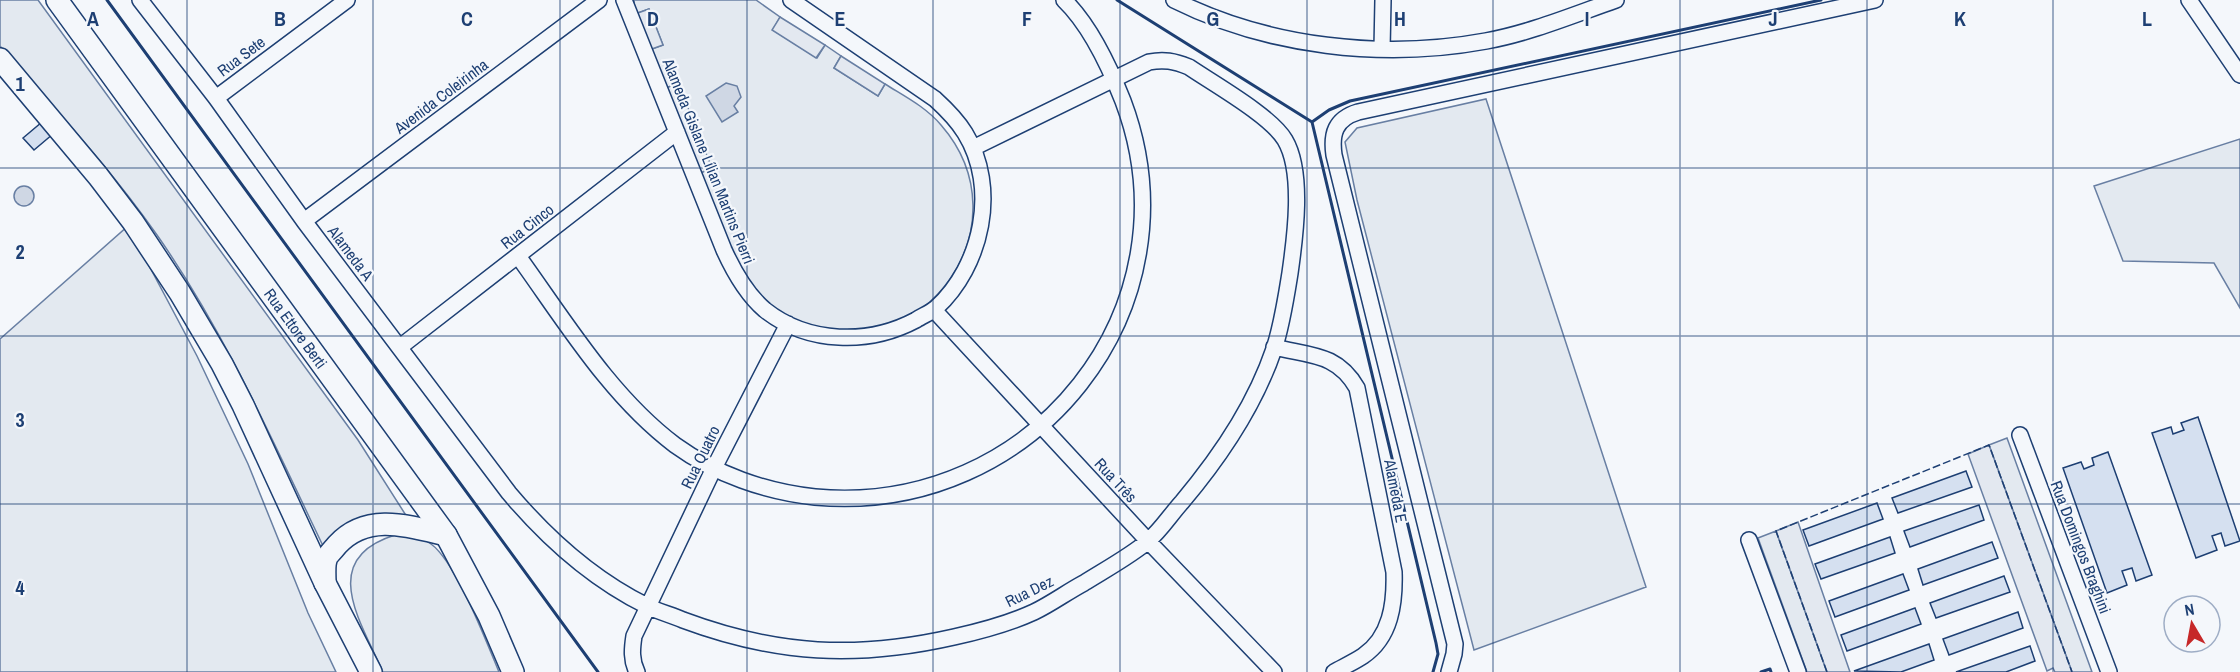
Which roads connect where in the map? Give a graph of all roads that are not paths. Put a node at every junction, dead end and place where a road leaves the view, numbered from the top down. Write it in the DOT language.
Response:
graph roads {
  1 [pos="57,0"];
  2 [pos="140,0"];
  3 [pos="346,0"];
  4 [pos="599,0"];
  5 [pos="624,0"];
  6 [pos="791,0"];
  7 [pos="1064,0"];
  8 [pos="1174,0"];
  9 [pos="1383,0"];
  10 [pos="1616,0"];
  11 [pos="1875,0"];
  12 [pos="2189,0"];
  13 [pos="1382,50"];
  14 [pos="0,59"];
  15 [pos="2240,75"];
  16 [pos="1114,79"];
  17 [pos="216,98"];
  18 [pos="677,132"];
  19 [pos="973,148"];
  20 [pos="304,221"];
  21 [pos="518,256"];
  22 [pos="934,310"];
  23 [pos="788,324"];
  24 [pos="400,347"];
  25 [pos="1274,347"];
  26 [pos="1041,426"];
  27 [pos="2020,435"];
  28 [pos="714,468"];
  29 [pos="536,525"];
  30 [pos="446,535"];
  31 [pos="1749,540"];
  32 [pos="1148,541"];
  33 [pos="325,583"];
  34 [pos="647,606"];
  35 [pos="371,672"];
  36 [pos="513,672"];
  37 [pos="637,672"];
  38 [pos="1274,672"];
  39 [pos="1334,672"];
  40 [pos="1449,672"];
  41 [pos="1798,672"];
  42 [pos="2109,672"];
  1 -- 30 [label="street, Rua Ettore Berti"];
  2 -- 17 [label="street, Alameda A"];
  3 -- 17 [label="street, Rua Sete"];
  4 -- 20 [label="street, Avenida Coleirinha"];
  5 -- 18 [label="street, Alameda Gislane Lílian Martins Pierri"];
  6 -- 19 [label="street, Alameda Gislane Lílian Martins Pierri"];
  7 -- 16 [label="street"];
  8 -- 13 [label="street"];
  9 -- 13 [label="street"];
  10 -- 13 [label="street"];
  11 -- 40 [label="street"];
  12 -- 15 [label="street"];
  14 -- 33 [label="street"];
  16 -- 19 [label="street, Rua Dez"];
  16 -- 25 [label="street, Rua Dez"];
  16 -- 26 [label="street"];
  17 -- 20 [label="street, Alameda A"];
  18 -- 21 [label="street, Rua Cinco"];
  18 -- 23 [label="street, Alameda Gislane Lílian Martins Pierri"];
  19 -- 22 [label="street, Alameda Gislane Lílian Martins Pierri"];
  20 -- 24 [label="street, Alameda A"];
  21 -- 24 [label="street, Rua Cinco"];
  21 -- 28 [label="street"];
  22 -- 23 [label="street, Alameda Gislane Lílian Martins Pierri"];
  22 -- 26 [label="street, Rua Três"];
  23 -- 28 [label="street, Rua Quatro"];
  24 -- 29 [label="street, Alameda A"];
  25 -- 32 [label="street, Rua Dez"];
  25 -- 39 [label="street, Alameda E"];
  26 -- 28 [label="street"];
  26 -- 32 [label="street, Rua Três"];
  27 -- 42 [label="street, Rua Domingos Braghini"];
  28 -- 34 [label="street, Rua Quatro"];
  29 -- 34 [label="street, Rua Dez"];
  30 -- 33 [label="street"];
  30 -- 36 [label="street, Rua Ettore Berti"];
  31 -- 41 [label="street"];
  32 -- 34 [label="street, Rua Dez"];
  32 -- 38 [label="street, Rua Três"];
  33 -- 35 [label="street"];
  34 -- 37 [label="street"];
}
